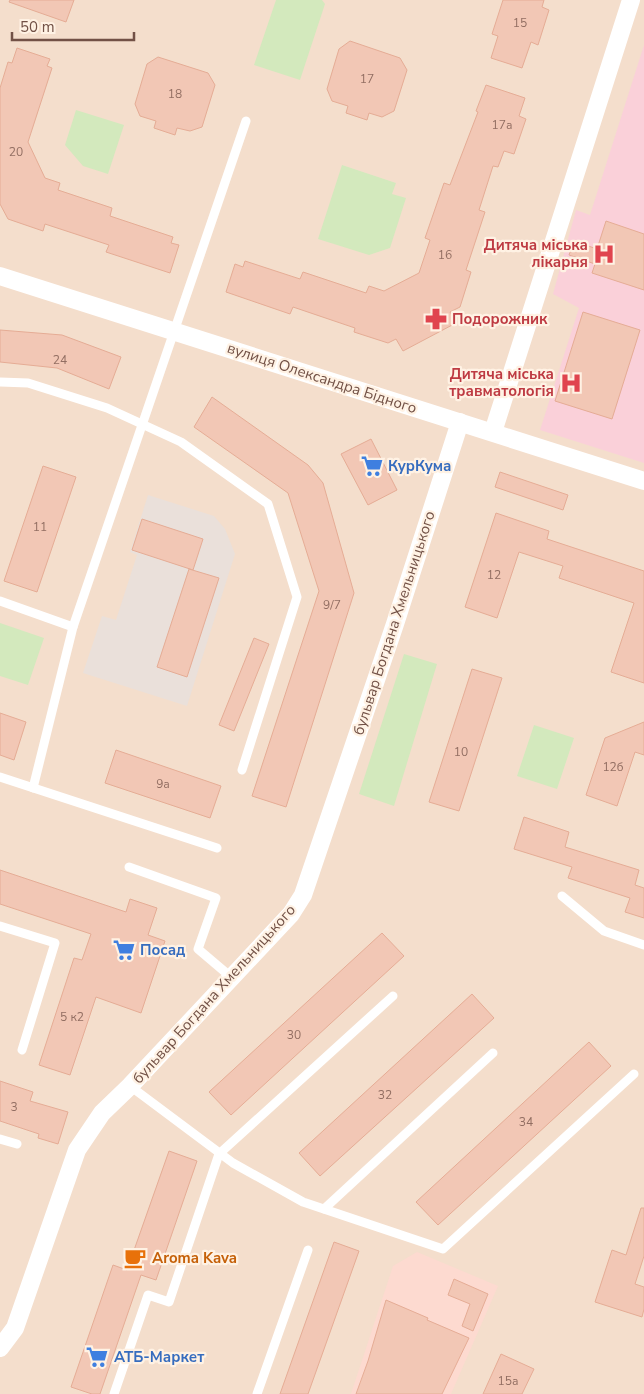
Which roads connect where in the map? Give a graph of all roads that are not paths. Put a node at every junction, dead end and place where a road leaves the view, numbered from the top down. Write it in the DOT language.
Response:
graph roads {
  1 [pos="631,0"];
  2 [pos="246,121"];
  3 [pos="0,276"];
  4 [pos="175,331"];
  5 [pos="0,382"];
  6 [pos="460,422"];
  7 [pos="142,424"];
  8 [pos="493,432"];
  9 [pos="644,480"];
  10 [pos="0,601"];
  11 [pos="73,627"];
  12 [pos="242,770"];
  13 [pos="0,777"];
  14 [pos="33,788"];
  15 [pos="217,848"];
  16 [pos="129,868"];
  17 [pos="562,896"];
  18 [pos="0,926"];
  19 [pos="644,945"];
  20 [pos="231,978"];
  21 [pos="393,996"];
  22 [pos="22,1050"];
  23 [pos="493,1053"];
  24 [pos="634,1074"];
  25 [pos="130,1086"];
  26 [pos="0,1138"];
  27 [pos="17,1144"];
  28 [pos="219,1154"];
  29 [pos="324,1209"];
  30 [pos="308,1250"];
  31 [pos="0,1348"];
  32 [pos="114,1394"];
  33 [pos="257,1394"];
  1 -- 8 [label="street"];
  2 -- 4 [label="lane"];
  3 -- 4 [label="street, вулиця Олександра Бідного"];
  4 -- 6 [label="street, вулиця Олександра Бідного"];
  4 -- 7 [label="lane"];
  5 -- 7 [label="lane"];
  6 -- 8 [label="street, вулиця Олександра Бідного"];
  6 -- 20 [label="street, бульвар Богдана Хмельницького"];
  7 -- 11 [label="lane"];
  7 -- 12 [label="lane"];
  8 -- 9 [label="street, вулиця Олександра Бідного"];
  10 -- 11 [label="lane"];
  11 -- 14 [label="lane"];
  13 -- 14 [label="lane"];
  14 -- 15 [label="lane"];
  16 -- 20 [label="lane"];
  17 -- 19 [label="lane"];
  18 -- 22 [label="lane"];
  20 -- 25 [label="street, бульвар Богдана Хмельницького"];
  21 -- 28 [label="lane"];
  23 -- 29 [label="lane"];
  24 -- 29 [label="lane"];
  25 -- 28 [label="lane"];
  25 -- 31 [label="street, бульвар Богдана Хмельницького"];
  26 -- 27 [label="lane"];
  28 -- 29 [label="lane"];
  28 -- 32 [label="lane"];
  30 -- 33 [label="lane"];
}
